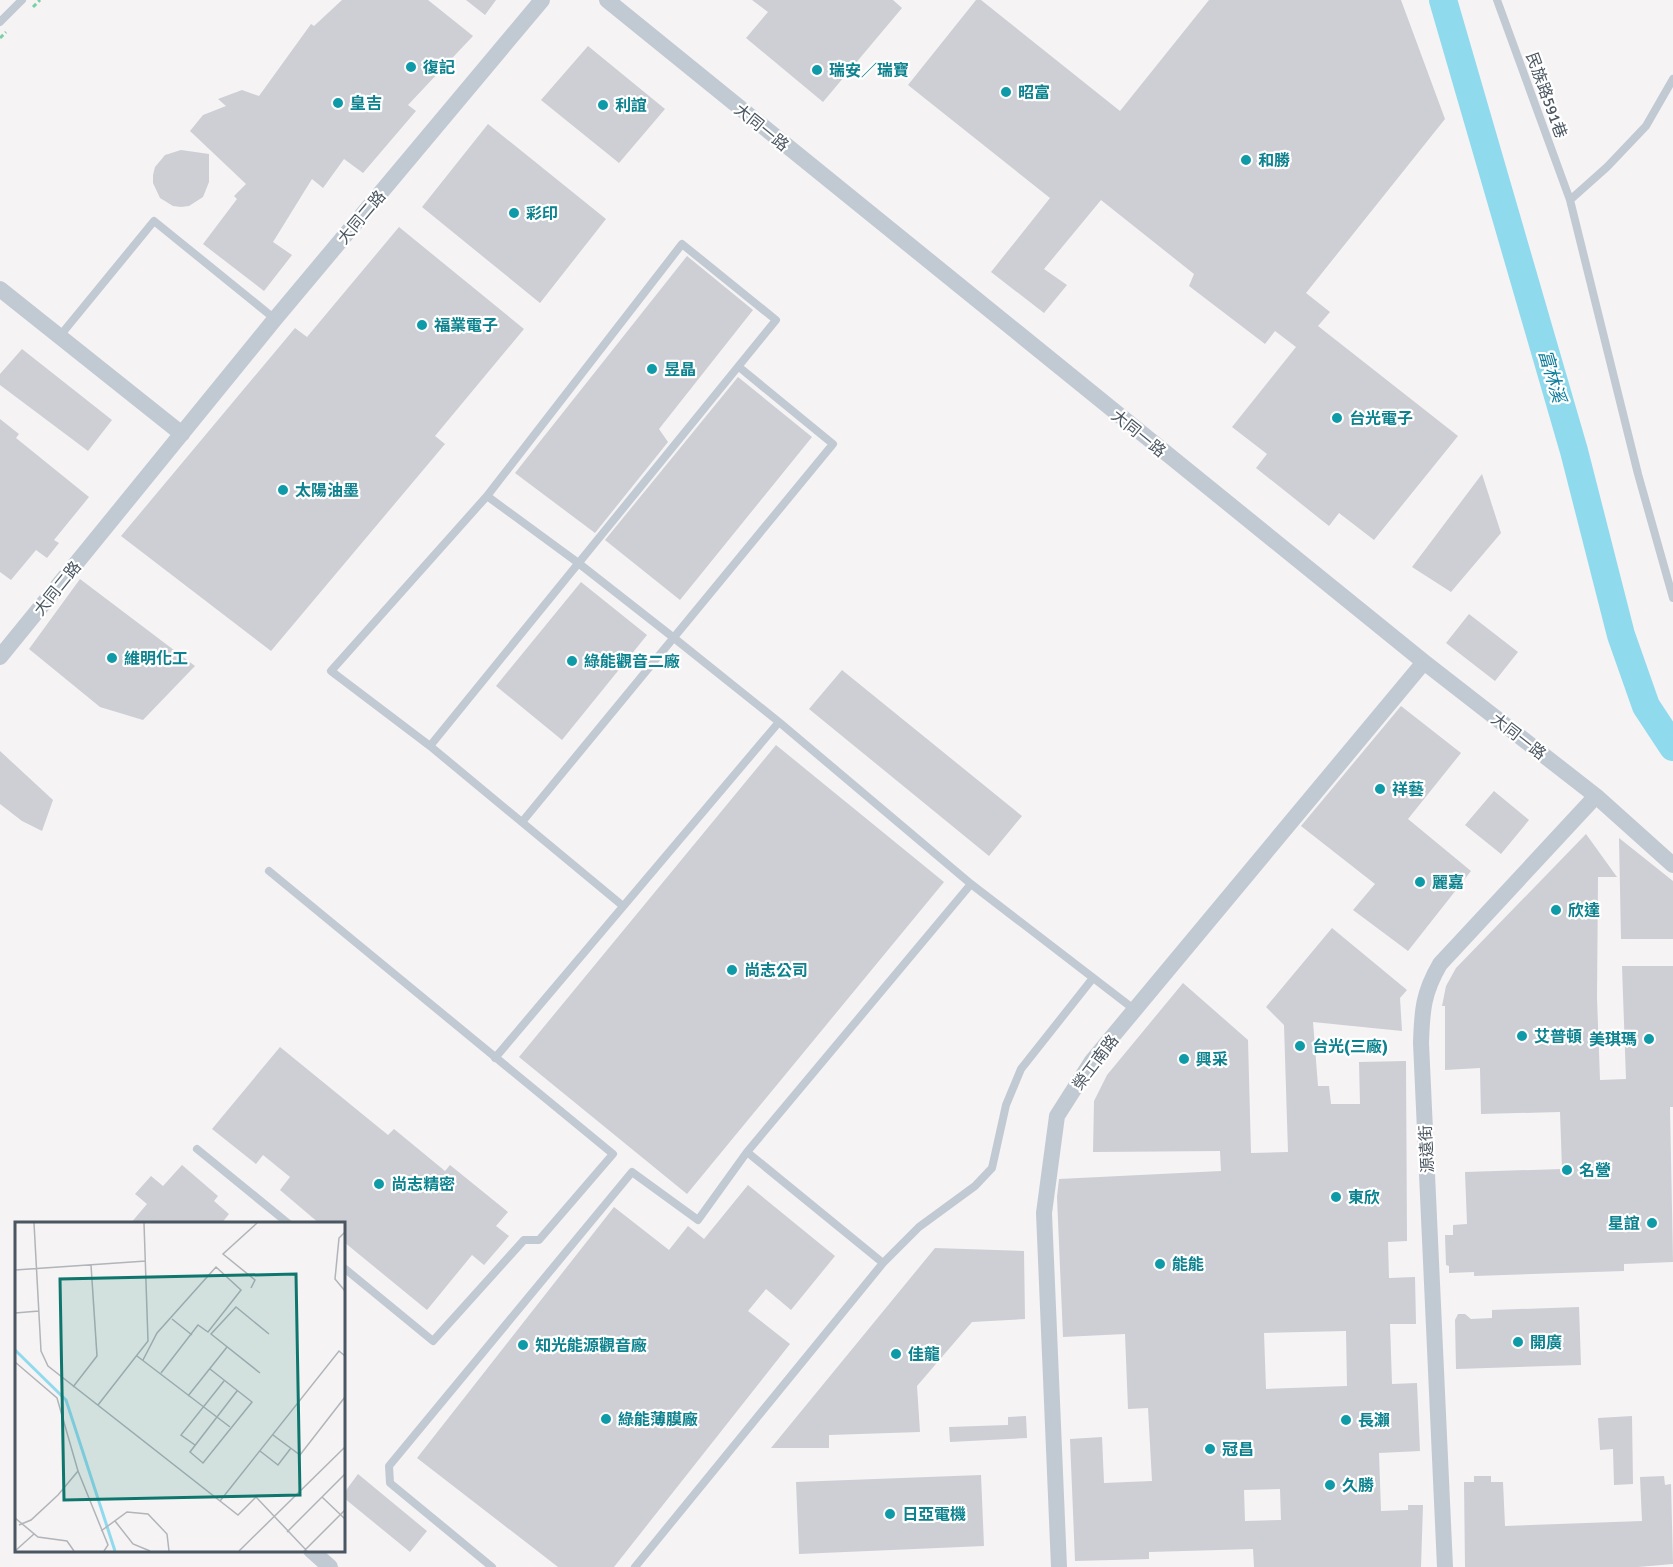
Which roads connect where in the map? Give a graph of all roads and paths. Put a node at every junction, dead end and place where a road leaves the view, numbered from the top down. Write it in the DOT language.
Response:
graph roads {
  1 [pos="22,0"];
  2 [pos="543,0"];
  3 [pos="606,0"];
  4 [pos="1497,0"];
  5 [pos="0,22"];
  6 [pos="1673,79"];
  7 [pos="1570,200"];
  8 [pos="0,290"];
  9 [pos="276,319"];
  10 [pos="59,337"];
  11 [pos="739,367"];
  12 [pos="182,434"];
  13 [pos="486,496"];
  14 [pos="577,562"];
  15 [pos="1673,598"];
  16 [pos="674,638"];
  17 [pos="0,657"];
  18 [pos="1424,662"];
  19 [pos="779,722"];
  20 [pos="430,746"];
  21 [pos="1596,796"];
  22 [pos="522,822"];
  23 [pos="1673,864"];
  24 [pos="269,871"];
  25 [pos="971,884"];
  26 [pos="623,906"];
  27 [pos="1093,978"];
  28 [pos="1136,1011"];
  29 [pos="495,1058"];
  30 [pos="198,1149"];
  31 [pos="747,1152"];
  32 [pos="287,1222"];
  33 [pos="883,1263"];
  34 [pos="345,1269"];
  35 [pos="312,1552"];
  36 [pos="330,1567"];
  37 [pos="492,1567"];
  38 [pos="635,1567"];
  39 [pos="1059,1567"];
  40 [pos="1445,1567"];
  1 -- 5 [label="lane"];
  2 -- 9 [label="street, 大同二路"];
  3 -- 18 [label="street, 大同一路"];
  4 -- 7 [label="lane, 民族路591巷"];
  6 -- 7 [label="lane"];
  7 -- 15 [label="lane, 民族路591巷"];
  8 -- 10 [label="street"];
  9 -- 10 [label="lane"];
  9 -- 12 [label="street, 大同二路"];
  10 -- 12 [label="street"];
  11 -- 13 [label="lane"];
  11 -- 14 [label="lane"];
  11 -- 16 [label="lane"];
  12 -- 17 [label="street, 大同二路"];
  13 -- 14 [label="lane"];
  13 -- 20 [label="lane"];
  14 -- 16 [label="lane"];
  14 -- 20 [label="lane"];
  16 -- 19 [label="lane"];
  16 -- 22 [label="lane"];
  18 -- 21 [label="street, 大同一路"];
  18 -- 28 [label="street, 榮工南路"];
  19 -- 25 [label="lane"];
  19 -- 26 [label="lane"];
  20 -- 22 [label="lane"];
  21 -- 23 [label="street, 大同一路"];
  21 -- 40 [label="street, 源遠街"];
  22 -- 26 [label="lane"];
  24 -- 29 [label="lane"];
  25 -- 27 [label="lane"];
  25 -- 31 [label="lane"];
  26 -- 29 [label="lane"];
  27 -- 28 [label="lane"];
  27 -- 33 [label="lane"];
  28 -- 39 [label="street, 榮工南路"];
  29 -- 34 [label="lane"];
  30 -- 32 [label="lane"];
  31 -- 33 [label="lane"];
  31 -- 37 [label="lane"];
  33 -- 38 [label="lane"];
  35 -- 36 [label="street"];
}
